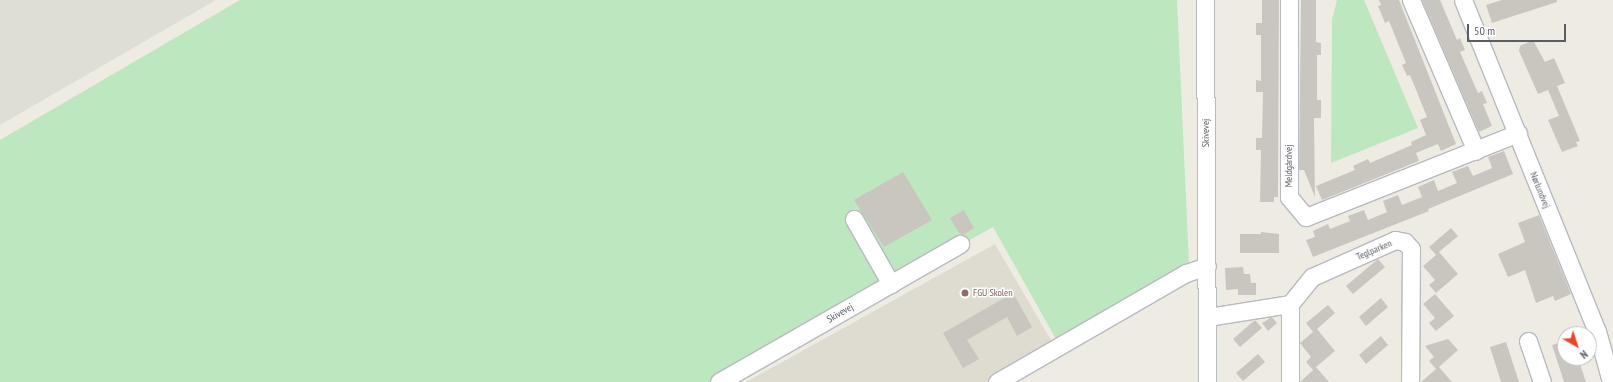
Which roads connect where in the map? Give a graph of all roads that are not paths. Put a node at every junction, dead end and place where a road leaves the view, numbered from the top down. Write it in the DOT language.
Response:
graph roads {
  1 [pos="1205,0"];
  2 [pos="1289,0"];
  3 [pos="1411,0"];
  4 [pos="1463,0"];
  5 [pos="1518,133"];
  6 [pos="1476,151"];
  7 [pos="854,219"];
  8 [pos="960,244"];
  9 [pos="1208,266"];
  10 [pos="891,284"];
  11 [pos="1290,304"];
  12 [pos="1208,318"];
  13 [pos="1528,341"];
  14 [pos="719,382"];
  15 [pos="997,382"];
  16 [pos="1208,382"];
  17 [pos="1290,382"];
  18 [pos="1410,382"];
  19 [pos="1542,382"];
  20 [pos="1610,382"];
  1 -- 9 [label="street, Skivevej"];
  2 -- 6 [label="street, Meldgårdvej"];
  3 -- 6 [label="street"];
  4 -- 5 [label="street, Nørlundvej"];
  5 -- 6 [label="street, Meldgårdvej"];
  5 -- 20 [label="street, Nørlundvej"];
  7 -- 10 [label="street"];
  8 -- 10 [label="street, Skivevej"];
  9 -- 12 [label="street, Skivevej"];
  9 -- 15 [label="street"];
  10 -- 14 [label="street, Skivevej"];
  11 -- 12 [label="street"];
  11 -- 17 [label="street"];
  11 -- 18 [label="street, Teglparken"];
  12 -- 16 [label="street, Skivevej"];
  13 -- 19 [label="street"];
}
